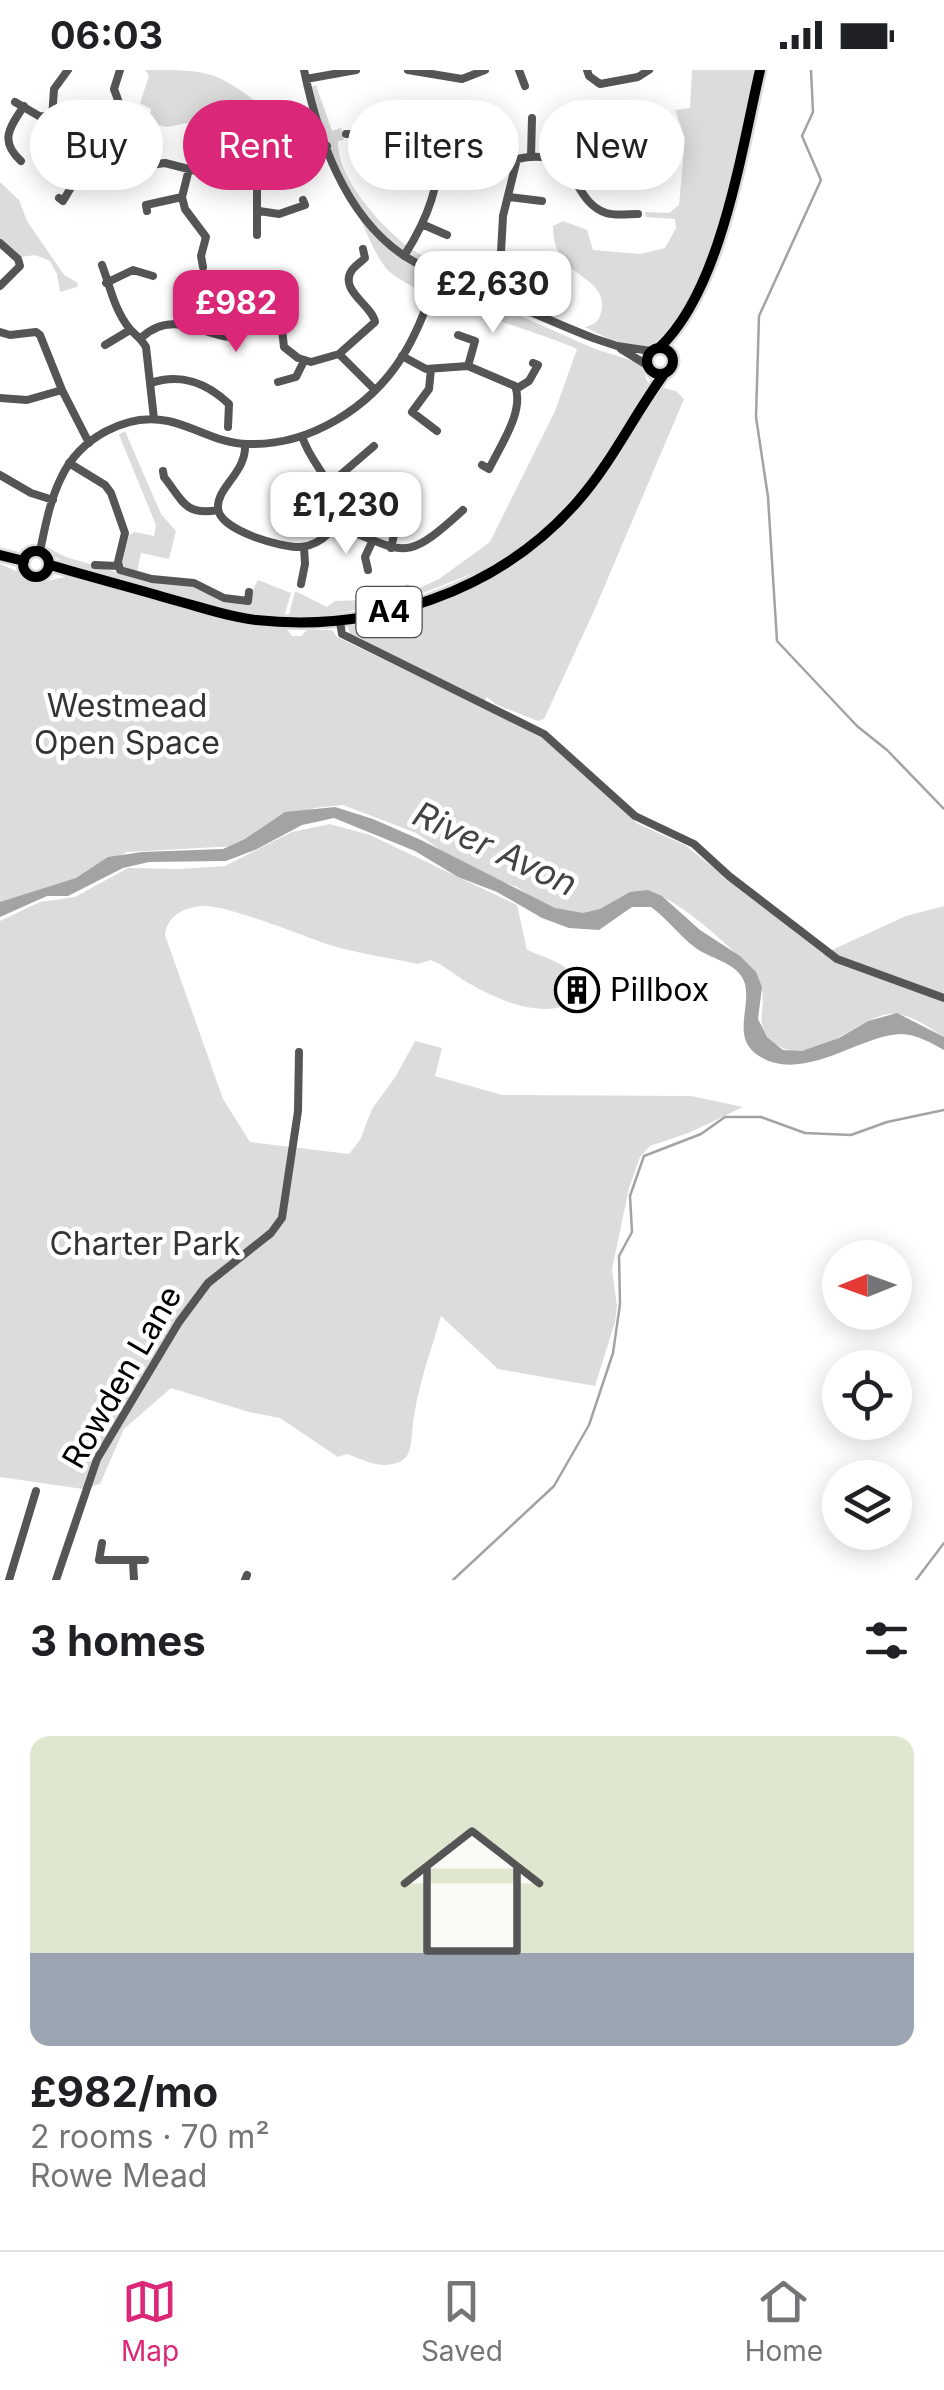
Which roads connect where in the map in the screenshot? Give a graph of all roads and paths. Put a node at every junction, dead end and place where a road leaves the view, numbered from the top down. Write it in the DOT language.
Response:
graph roads {
  1 [pos="68,70"];
  2 [pos="120,70"];
  3 [pos="408,70"];
  4 [pos="486,70"];
  5 [pos="520,70"];
  6 [pos="588,70"];
  7 [pos="648,70"];
  8 [pos="760,70"];
  9 [pos="350,71"];
  10 [pos="304,74"];
  11 [pos="455,74"];
  12 [pos="526,86"];
  13 [pos="53,100"];
  14 [pos="118,100"];
  15 [pos="312,100"];
  16 [pos="14,102"];
  17 [pos="24,106"];
  18 [pos="30,110"];
  19 [pos="532,118"];
  20 [pos="328,148"];
  21 [pos="531,157"];
  22 [pos="539,158"];
  23 [pos="519,159"];
  24 [pos="18,163"];
  25 [pos="69,190"];
  26 [pos="184,190"];
  27 [pos="258,190"];
  28 [pos="436,190"];
  29 [pos="510,190"];
  30 [pos="537,190"];
  31 [pos="584,190"];
  32 [pos="182,197"];
  33 [pos="509,197"];
  34 [pos="58,198"];
  35 [pos="303,200"];
  36 [pos="148,211"];
  37 [pos="259,211"];
  38 [pos="634,212"];
  39 [pos="424,225"];
  40 [pos="445,231"];
  41 [pos="254,232"];
  42 [pos="16,241"];
  43 [pos="0,244"];
  44 [pos="363,250"];
  45 [pos="9,251"];
  46 [pos="404,256"];
  47 [pos="198,260"];
  48 [pos="501,262"];
  49 [pos="102,265"];
  50 [pos="149,272"];
  51 [pos="439,274"];
  52 [pos="106,283"];
  53 [pos="281,283"];
  54 [pos="0,286"];
  55 [pos="489,294"];
  56 [pos="558,301"];
  57 [pos="275,307"];
  58 [pos="130,330"];
  59 [pos="0,332"];
  60 [pos="674,334"];
  61 [pos="458,335"];
  62 [pos="141,338"];
  63 [pos="108,341"];
  64 [pos="617,346"];
  65 [pos="655,350"];
  66 [pos="339,354"];
  67 [pos="671,354"];
  68 [pos="402,356"];
  69 [pos="304,361"];
  70 [pos="537,365"];
  71 [pos="468,366"];
  72 [pos="649,368"];
  73 [pos="430,369"];
  74 [pos="664,374"];
  75 [pos="281,378"];
  76 [pos="151,382"];
  77 [pos="516,389"];
  78 [pos="62,390"];
  79 [pos="374,390"];
  80 [pos="0,398"];
  81 [pos="647,398"];
  82 [pos="154,419"];
  83 [pos="231,421"];
  84 [pos="437,431"];
  85 [pos="302,436"];
  86 [pos="88,443"];
  87 [pos="245,444"];
  88 [pos="374,446"];
  89 [pos="69,464"];
  90 [pos="486,469"];
  91 [pos="162,474"];
  92 [pos="0,475"];
  93 [pos="331,483"];
  94 [pos="53,500"];
  95 [pos="398,508"];
  96 [pos="218,510"];
  97 [pos="463,510"];
  98 [pos="334,525"];
  99 [pos="372,542"];
  100 [pos="304,547"];
  101 [pos="391,548"];
  102 [pos="40,551"];
  103 [pos="0,554"];
  104 [pos="24,561"];
  105 [pos="50,565"];
  106 [pos="95,565"];
  107 [pos="118,566"];
  108 [pos="368,570"];
  109 [pos="302,584"];
  110 [pos="249,592"];
  111 [pos="340,622"];
  112 [pos="944,998"];
  113 [pos="299,1052"];
  114 [pos="36,1490"];
  115 [pos="102,1542"];
  116 [pos="145,1560"];
  117 [pos="133,1562"];
  118 [pos="8,1580"];
  119 [pos="56,1580"];
  120 [pos="134,1580"];
  1 -- 13 [label="street"];
  2 -- 14 [label="street"];
  3 -- 11 [label="street"];
  4 -- 11 [label="street"];
  5 -- 12 [label="street"];
  6 -- 7 [label="street"];
  8 -- 60 [label="main road, A4"];
  9 -- 10 [label="street"];
  10 -- 15 [label="street"];
  16 -- 17 [label="street"];
  17 -- 18 [label="street"];
  17 -- 24 [label="street"];
  19 -- 21 [label="street"];
  20 -- 46 [label="street"];
  21 -- 22 [label="street"];
  21 -- 23 [label="street"];
  25 -- 34 [label="street"];
  26 -- 32 [label="street"];
  27 -- 37 [label="street"];
  28 -- 39 [label="street"];
  29 -- 33 [label="street"];
  30 -- 33 [label="street"];
  31 -- 38 [label="street"];
  32 -- 36 [label="street"];
  32 -- 47 [label="street"];
  33 -- 48 [label="street"];
  35 -- 37 [label="street"];
  37 -- 41 [label="street"];
  39 -- 40 [label="street"];
  39 -- 46 [label="street"];
  42 -- 45 [label="street"];
  43 -- 45 [label="street"];
  44 -- 66 [label="street"];
  45 -- 54 [label="street"];
  46 -- 51 [label="street"];
  48 -- 55 [label="street"];
  48 -- 56 [label="street"];
  49 -- 52 [label="street"];
  50 -- 52 [label="street"];
  51 -- 55 [label="street"];
  51 -- 68 [label="street"];
  52 -- 58 [label="street"];
  53 -- 57 [label="street"];
  55 -- 64 [label="street"];
  57 -- 62 [label="street"];
  57 -- 69 [label="street"];
  58 -- 62 [label="street"];
  58 -- 63 [label="street"];
  59 -- 78 [label="street"];
  60 -- 65 [label="main road, A4"];
  60 -- 67 [label="main road, A4"];
  61 -- 71 [label="street"];
  62 -- 76 [label="street"];
  64 -- 65 [label="street"];
  64 -- 72 [label="street"];
  65 -- 67 [label="main road"];
  65 -- 72 [label="main road, A4"];
  66 -- 69 [label="street"];
  66 -- 79 [label="street"];
  67 -- 74 [label="main road, A4"];
  68 -- 73 [label="street"];
  68 -- 79 [label="street"];
  69 -- 75 [label="street"];
  70 -- 77 [label="street"];
  71 -- 73 [label="street"];
  71 -- 77 [label="street"];
  72 -- 74 [label="main road"];
  72 -- 81 [label="main road, A4"];
  73 -- 84 [label="street"];
  74 -- 81 [label="main road, A4"];
  76 -- 82 [label="street"];
  76 -- 83 [label="street"];
  77 -- 90 [label="street"];
  78 -- 80 [label="street"];
  78 -- 86 [label="street"];
  79 -- 85 [label="street"];
  81 -- 111 [label="main road, A4"];
  82 -- 86 [label="street"];
  82 -- 87 [label="street"];
  85 -- 87 [label="street"];
  85 -- 93 [label="street"];
  86 -- 89 [label="street"];
  87 -- 96 [label="street"];
  88 -- 93 [label="street"];
  89 -- 94 [label="street"];
  89 -- 107 [label="street"];
  91 -- 96 [label="street"];
  92 -- 94 [label="street"];
  93 -- 98 [label="street"];
  94 -- 102 [label="street"];
  95 -- 101 [label="street"];
  96 -- 100 [label="street"];
  97 -- 101 [label="street"];
  98 -- 99 [label="street"];
  98 -- 100 [label="street"];
  99 -- 101 [label="street"];
  99 -- 108 [label="street"];
  100 -- 109 [label="street"];
  102 -- 104 [label="main road"];
  102 -- 105 [label="main road"];
  103 -- 104 [label="main road, A4"];
  104 -- 105 [label="main road, A4"];
  105 -- 111 [label="main road, A4"];
  106 -- 107 [label="street"];
  107 -- 110 [label="street"];
  111 -- 112 [label="street"];
  113 -- 119 [label="street, Rowden Lane"];
  114 -- 118 [label="street"];
  115 -- 117 [label="street"];
  116 -- 117 [label="street"];
  117 -- 120 [label="street"];
}
